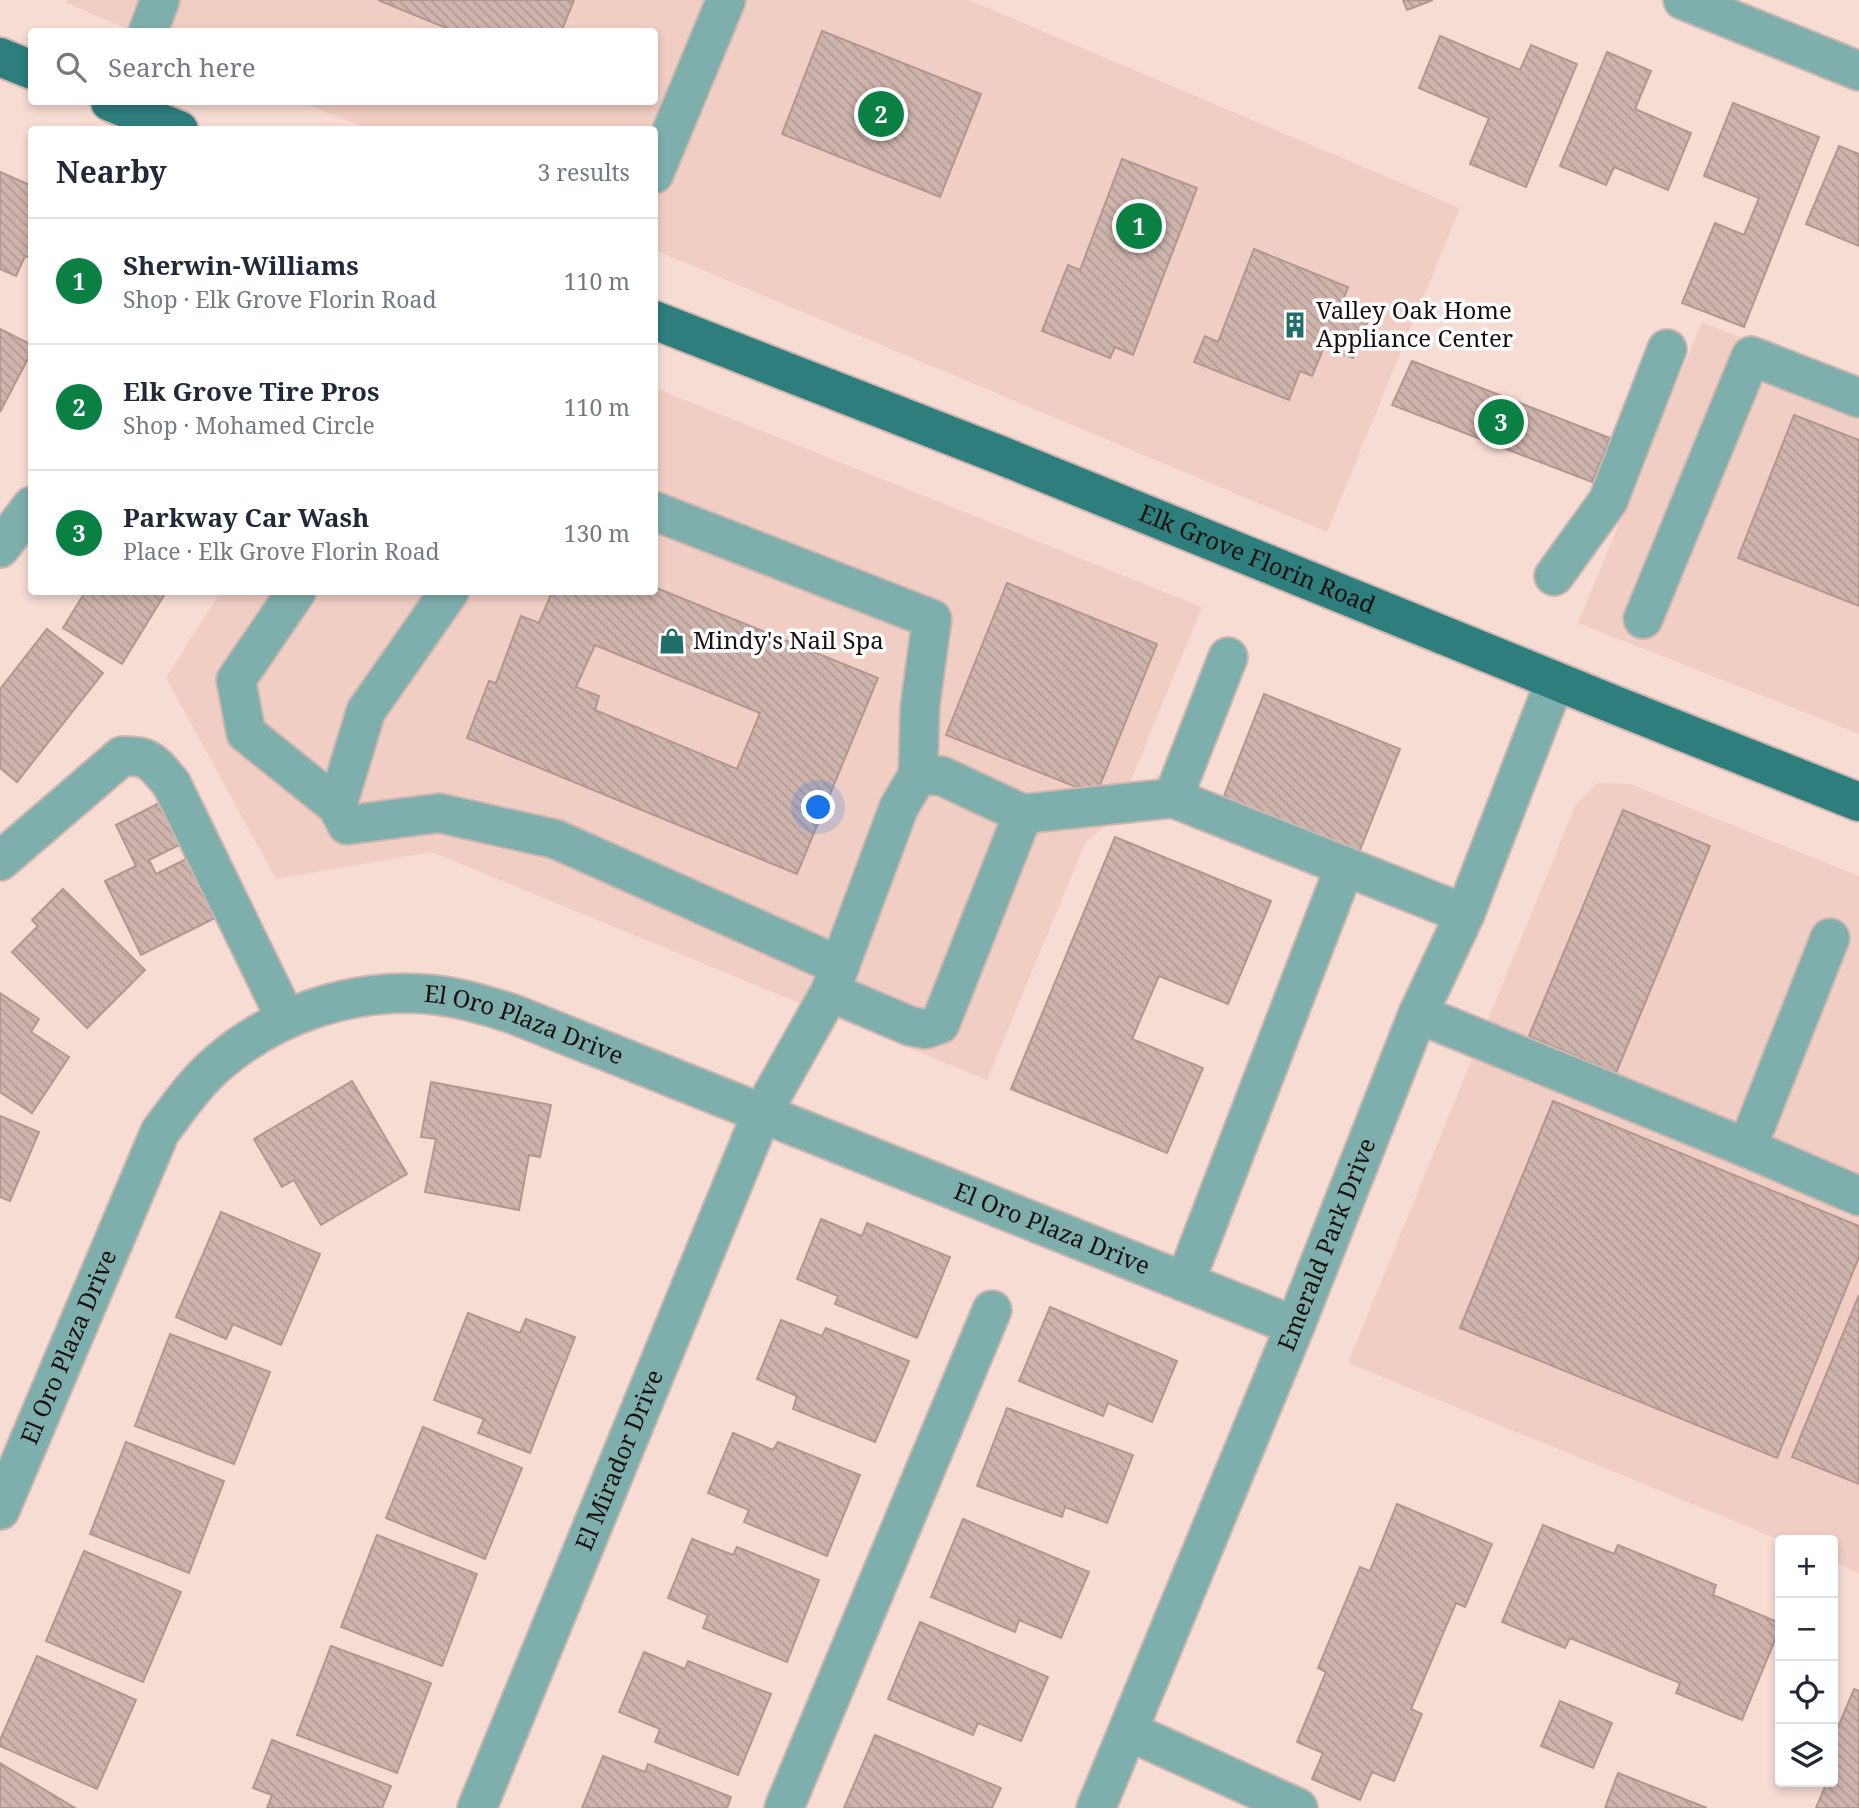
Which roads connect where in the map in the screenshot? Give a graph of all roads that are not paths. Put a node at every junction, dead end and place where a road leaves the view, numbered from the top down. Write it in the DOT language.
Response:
graph roads {
  1 [pos="160,0"];
  2 [pos="726,0"];
  3 [pos="1683,0"];
  4 [pos="150,28"];
  5 [pos="1859,71"];
  6 [pos="121,105"];
  7 [pos="170,126"];
  8 [pos="658,160"];
  9 [pos="658,322"];
  10 [pos="1667,349"];
  11 [pos="1859,398"];
  12 [pos="28,511"];
  13 [pos="658,513"];
  14 [pos="0,548"];
  15 [pos="1554,576"];
  16 [pos="294,595"];
  17 [pos="447,595"];
  18 [pos="1643,619"];
  19 [pos="1228,657"];
  20 [pos="1555,681"];
  21 [pos="918,775"];
  22 [pos="1173,798"];
  23 [pos="1859,802"];
  24 [pos="337,806"];
  25 [pos="1023,814"];
  26 [pos="0,861"];
  27 [pos="1345,866"];
  28 [pos="1465,914"];
  29 [pos="1830,938"];
  30 [pos="835,979"];
  31 [pos="1418,1014"];
  32 [pos="286,1019"];
  33 [pos="762,1113"];
  34 [pos="1747,1148"];
  35 [pos="1859,1196"];
  36 [pos="1185,1282"];
  37 [pos="992,1310"];
  38 [pos="1295,1326"];
  39 [pos="0,1510"];
  40 [pos="1128,1731"];
  41 [pos="477,1808"];
  42 [pos="784,1808"];
  43 [pos="1096,1808"];
  44 [pos="1298,1808"];
  1 -- 4 [label="street"];
  2 -- 8 [label="street"];
  3 -- 5 [label="street"];
  6 -- 7 [label="main road"];
  9 -- 20 [label="main road, Elk Grove Florin Road"];
  10 -- 15 [label="street"];
  11 -- 18 [label="street"];
  12 -- 14 [label="street"];
  13 -- 21 [label="street"];
  16 -- 24 [label="street"];
  17 -- 24 [label="street"];
  19 -- 22 [label="street"];
  20 -- 23 [label="main road, Elk Grove Florin Road"];
  20 -- 28 [label="street, Emerald Park Drive"];
  21 -- 25 [label="street"];
  21 -- 30 [label="street, El Mirador Drive"];
  22 -- 25 [label="street"];
  22 -- 27 [label="street"];
  24 -- 30 [label="street"];
  25 -- 30 [label="street"];
  26 -- 32 [label="street"];
  27 -- 28 [label="street"];
  27 -- 36 [label="street"];
  28 -- 31 [label="street, Emerald Park Drive"];
  29 -- 34 [label="street"];
  30 -- 33 [label="street, El Mirador Drive"];
  31 -- 34 [label="street"];
  31 -- 38 [label="street, Emerald Park Drive"];
  32 -- 33 [label="street, El Oro Plaza Drive"];
  32 -- 39 [label="street, El Oro Plaza Drive"];
  33 -- 36 [label="street, El Oro Plaza Drive"];
  33 -- 41 [label="street, El Mirador Drive"];
  34 -- 35 [label="street"];
  36 -- 38 [label="street, El Oro Plaza Drive"];
  37 -- 42 [label="street"];
  38 -- 40 [label="street, Emerald Park Drive"];
  40 -- 43 [label="street, Emerald Park Drive"];
  40 -- 44 [label="street"];
}
